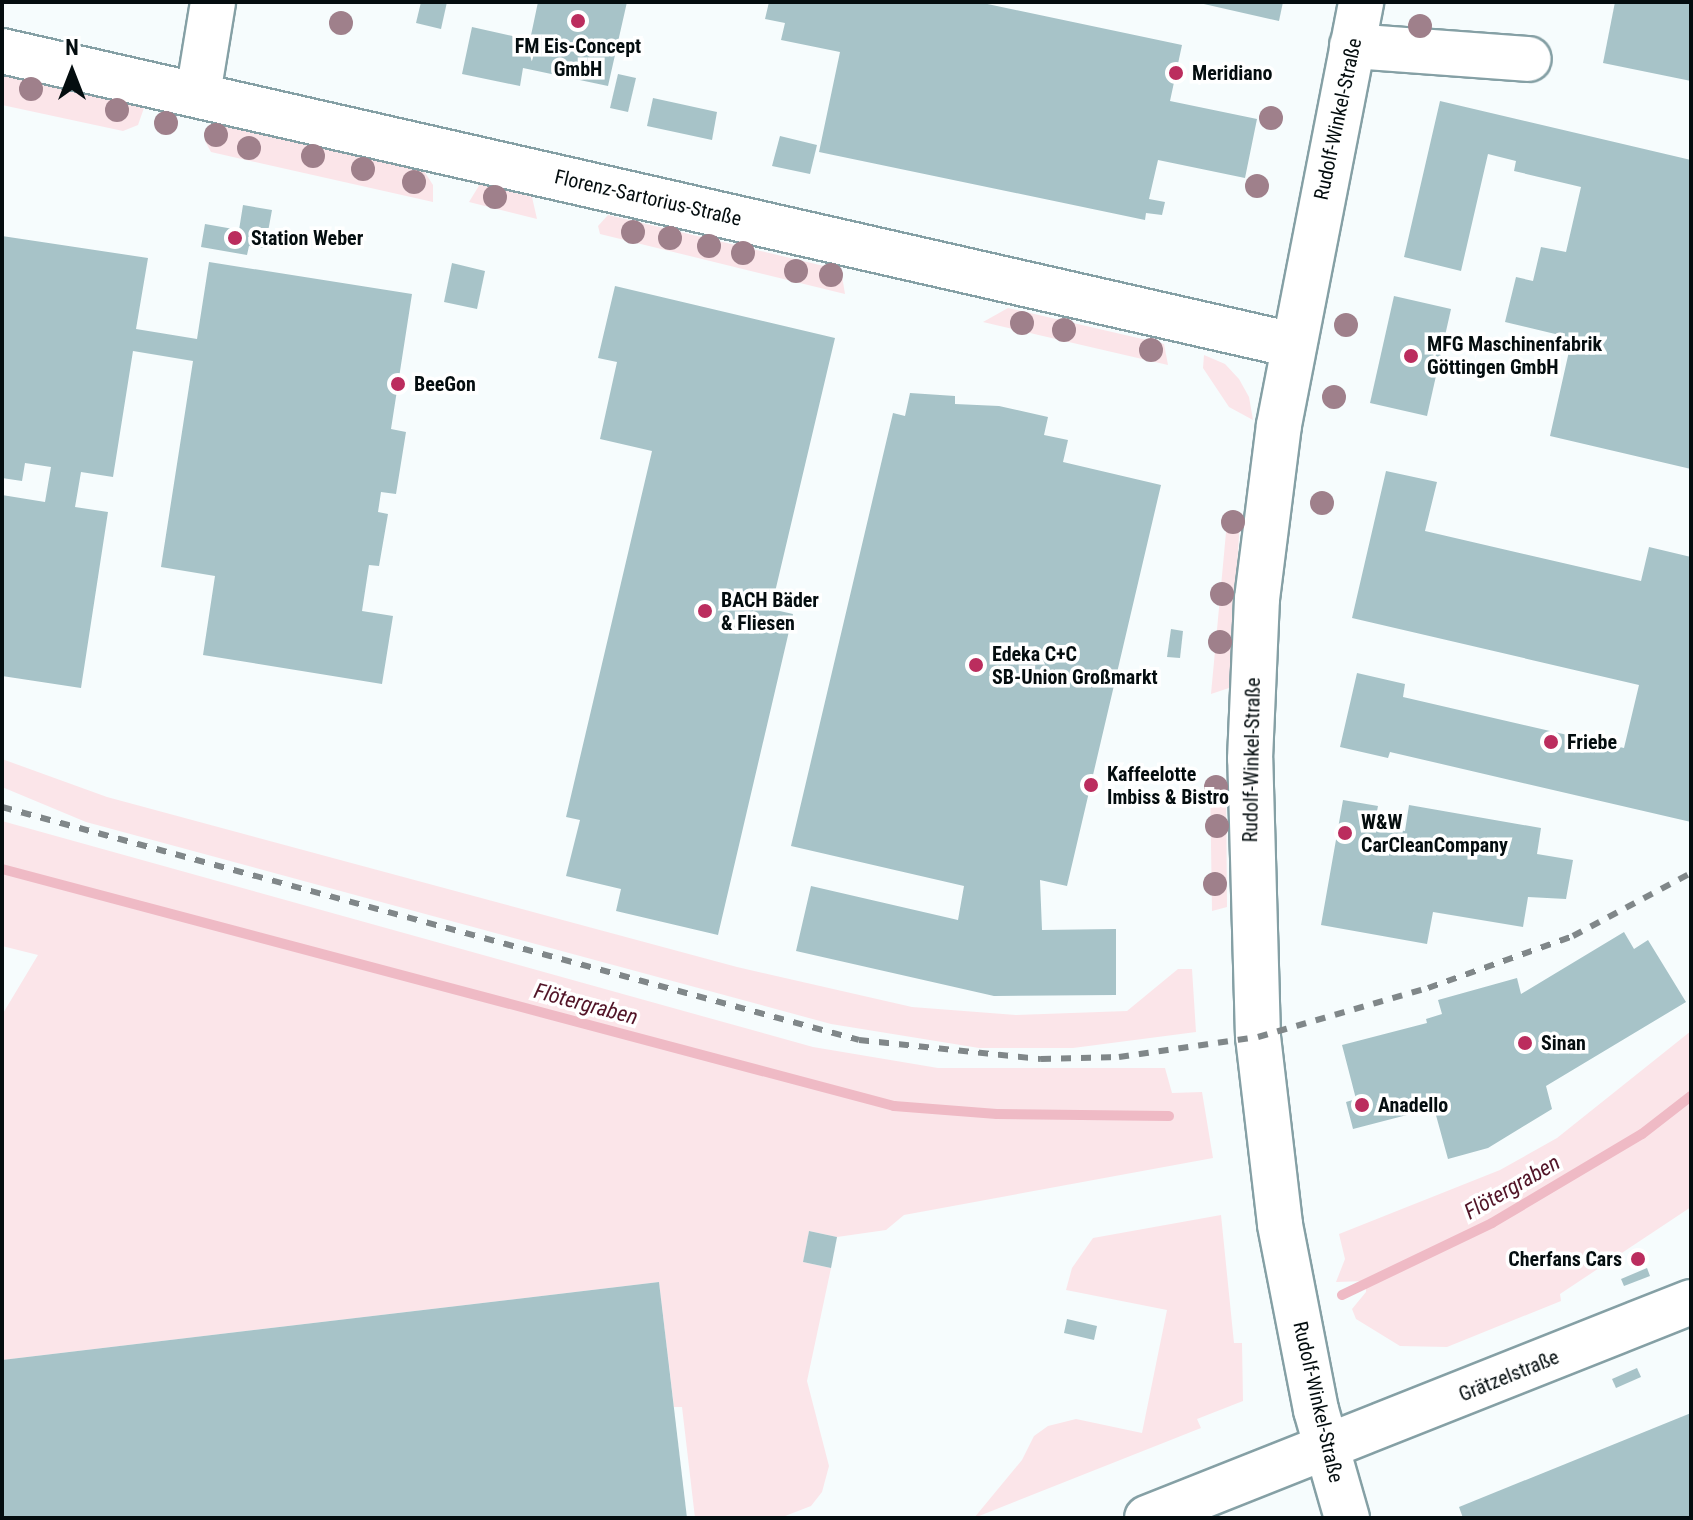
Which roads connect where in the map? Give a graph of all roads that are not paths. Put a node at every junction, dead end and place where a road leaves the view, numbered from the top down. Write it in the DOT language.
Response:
graph roads {
  1 [pos="213,2"];
  2 [pos="1361,2"];
  3 [pos="1352,46"];
  4 [pos="2,51"];
  5 [pos="1529,59"];
  6 [pos="198,94"];
  7 [pos="1293,345"];
  8 [pos="1691,1302"];
  9 [pos="1326,1448"];
  10 [pos="1147,1518"];
  11 [pos="1347,1518"];
  1 -- 6 [label="street"];
  2 -- 3 [label="street, Rudolf-Winkel-Straße"];
  3 -- 5 [label="street"];
  3 -- 7 [label="street, Rudolf-Winkel-Straße"];
  4 -- 6 [label="street, Florenz-Sartorius-Straße"];
  6 -- 7 [label="street, Florenz-Sartorius-Straße"];
  7 -- 9 [label="street, Rudolf-Winkel-Straße"];
  8 -- 9 [label="street, Grätzelstraße"];
  9 -- 10 [label="street, Grätzelstraße"];
  9 -- 11 [label="street, Rudolf-Winkel-Straße"];
}
